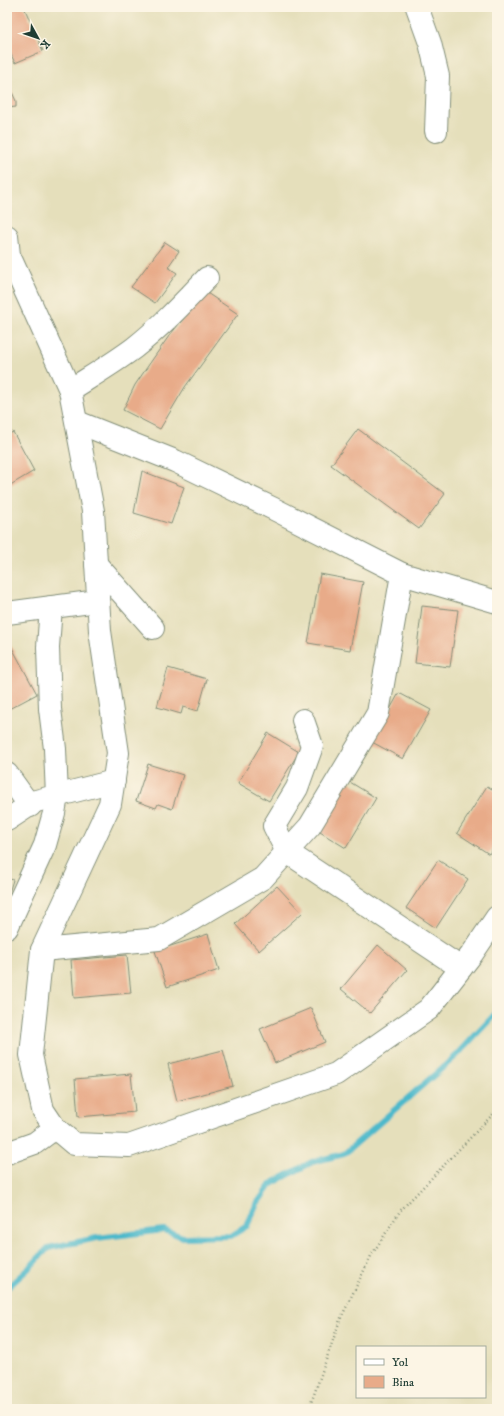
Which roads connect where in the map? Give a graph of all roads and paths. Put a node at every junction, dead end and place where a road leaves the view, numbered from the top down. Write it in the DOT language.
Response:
graph roads {
  1 [pos="417,7"];
  2 [pos="436,132"];
  3 [pos="8,252"];
  4 [pos="207,278"];
  5 [pos="70,390"];
  6 [pos="77,422"];
  7 [pos="96,564"];
  8 [pos="402,574"];
  9 [pos="98,601"];
  10 [pos="497,602"];
  11 [pos="52,607"];
  12 [pos="7,613"];
  13 [pos="153,628"];
  14 [pos="303,720"];
  15 [pos="7,774"];
  16 [pos="114,781"];
  17 [pos="57,796"];
  18 [pos="30,806"];
  19 [pos="7,820"];
  20 [pos="287,852"];
  21 [pos="497,917"];
  22 [pos="7,928"];
  23 [pos="42,950"];
  24 [pos="461,968"];
  25 [pos="497,1110"];
  26 [pos="55,1128"];
  27 [pos="7,1153"];
  28 [pos="309,1409"];
  1 -- 2 [label="street"];
  3 -- 5 [label="street"];
  4 -- 5 [label="street"];
  5 -- 6 [label="street"];
  6 -- 7 [label="street"];
  6 -- 8 [label="street"];
  7 -- 9 [label="street"];
  7 -- 13 [label="street"];
  8 -- 10 [label="street"];
  8 -- 20 [label="street"];
  9 -- 11 [label="street"];
  9 -- 16 [label="street"];
  11 -- 12 [label="street"];
  11 -- 17 [label="street"];
  14 -- 20 [label="street"];
  15 -- 18 [label="street"];
  16 -- 17 [label="street"];
  16 -- 23 [label="street"];
  17 -- 18 [label="street"];
  17 -- 22 [label="street"];
  18 -- 19 [label="street"];
  20 -- 23 [label="street"];
  20 -- 24 [label="street"];
  21 -- 24 [label="street"];
  23 -- 26 [label="street"];
  24 -- 26 [label="street"];
  25 -- 28 [label="path"];
  26 -- 27 [label="street"];
}
